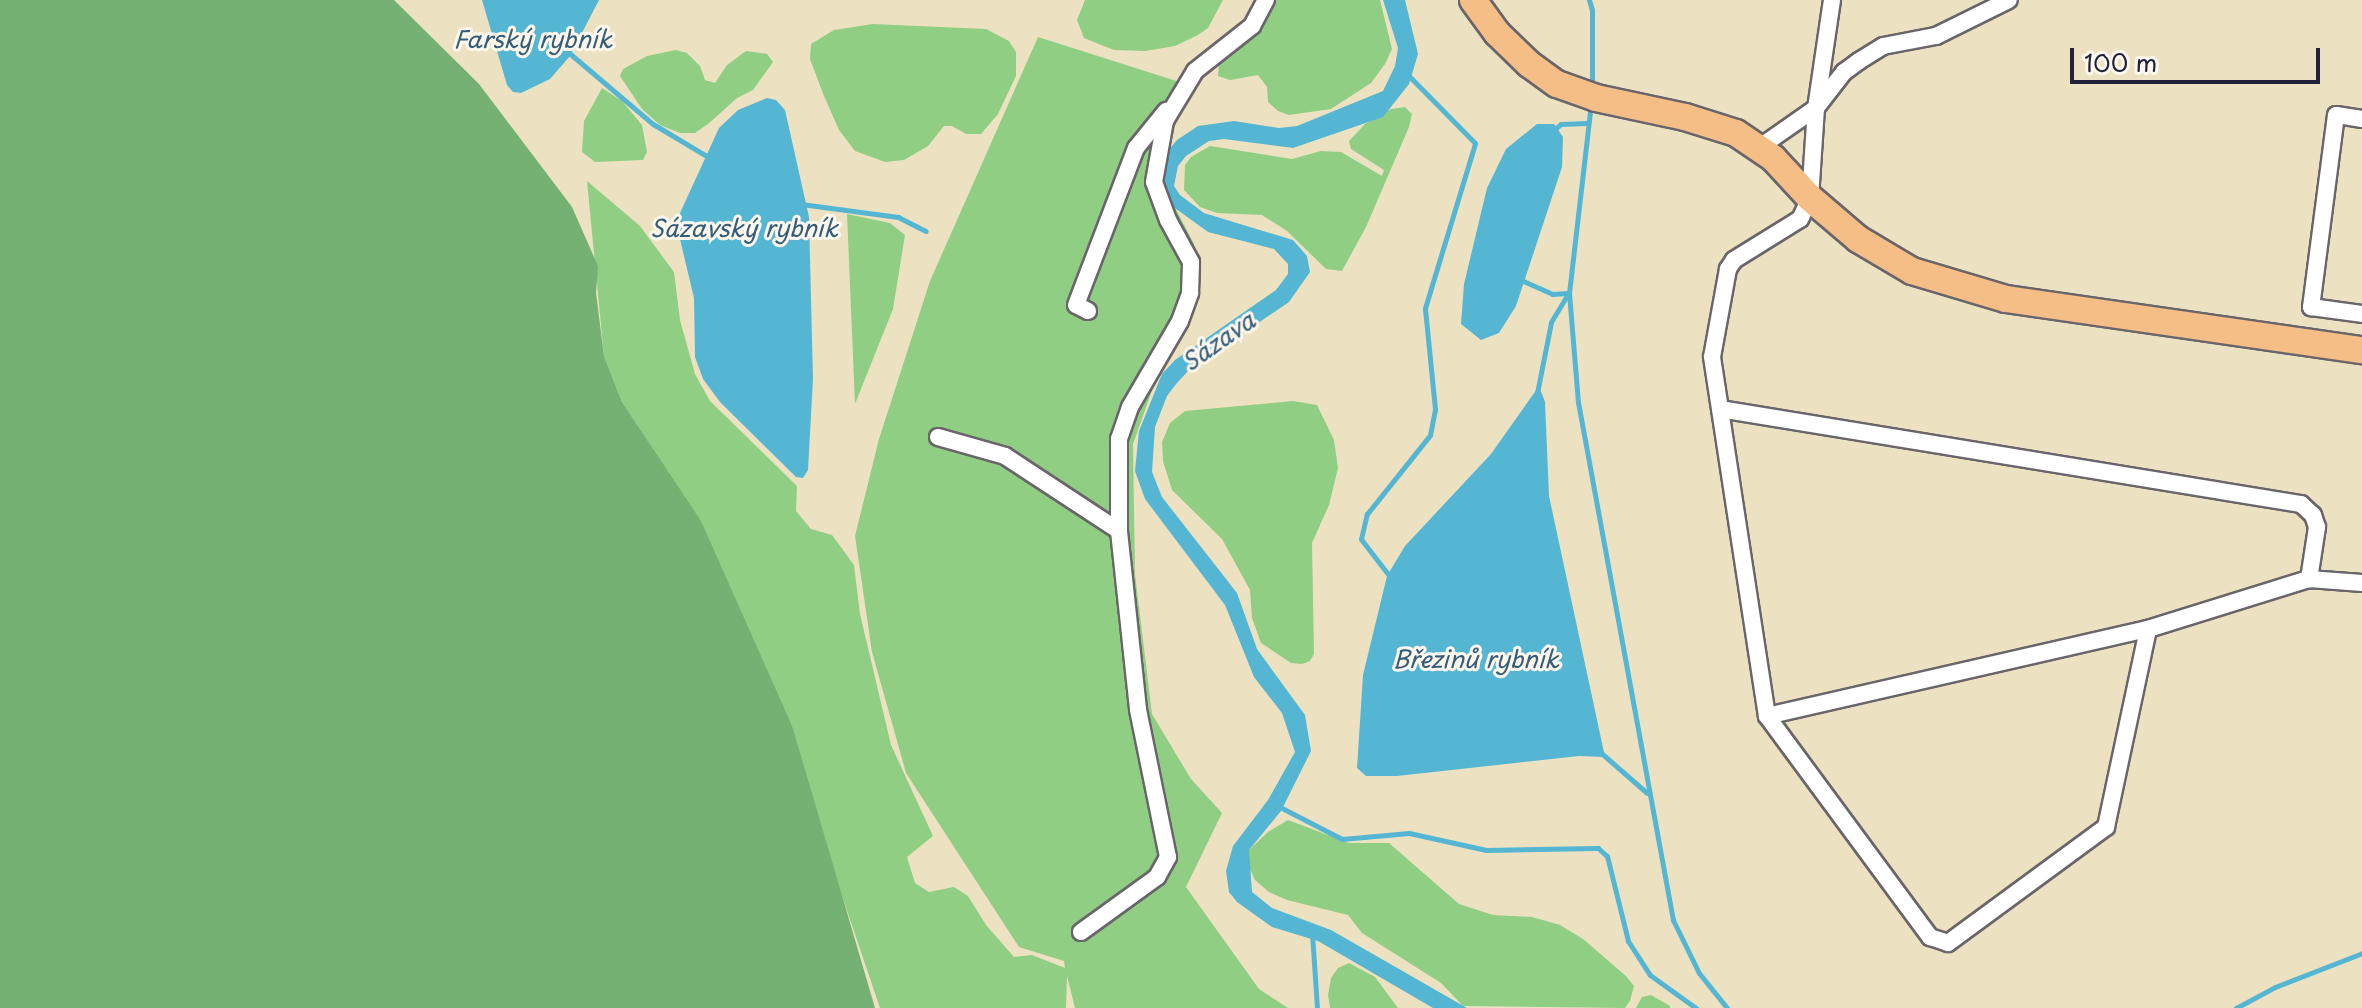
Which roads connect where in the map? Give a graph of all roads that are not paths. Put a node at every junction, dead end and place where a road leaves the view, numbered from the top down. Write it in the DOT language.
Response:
graph roads {
  1 [pos="1266,0"];
  2 [pos="1473,0"];
  3 [pos="1832,0"];
  4 [pos="2009,0"];
  5 [pos="1173,104"];
  6 [pos="1816,108"];
  7 [pos="2362,119"];
  8 [pos="1760,147"];
  9 [pos="1810,198"];
  10 [pos="1088,311"];
  11 [pos="2362,314"];
  12 [pos="2362,350"];
  13 [pos="1720,409"];
  14 [pos="938,437"];
  15 [pos="1119,531"];
  16 [pos="2309,579"];
  17 [pos="2362,583"];
  18 [pos="2148,629"];
  19 [pos="1767,716"];
  20 [pos="1081,932"];
  1 -- 5 [label="street"];
  2 -- 8 [label="main road"];
  3 -- 6 [label="street"];
  4 -- 6 [label="street"];
  5 -- 10 [label="street"];
  5 -- 15 [label="street"];
  6 -- 8 [label="street"];
  6 -- 9 [label="street"];
  7 -- 11 [label="street"];
  8 -- 9 [label="main road"];
  9 -- 12 [label="main road"];
  9 -- 13 [label="street"];
  13 -- 16 [label="street"];
  13 -- 19 [label="street"];
  14 -- 15 [label="street"];
  15 -- 20 [label="street"];
  16 -- 17 [label="street"];
  16 -- 18 [label="street"];
  18 -- 19 [label="street"];
  18 -- 19 [label="street"];
}
